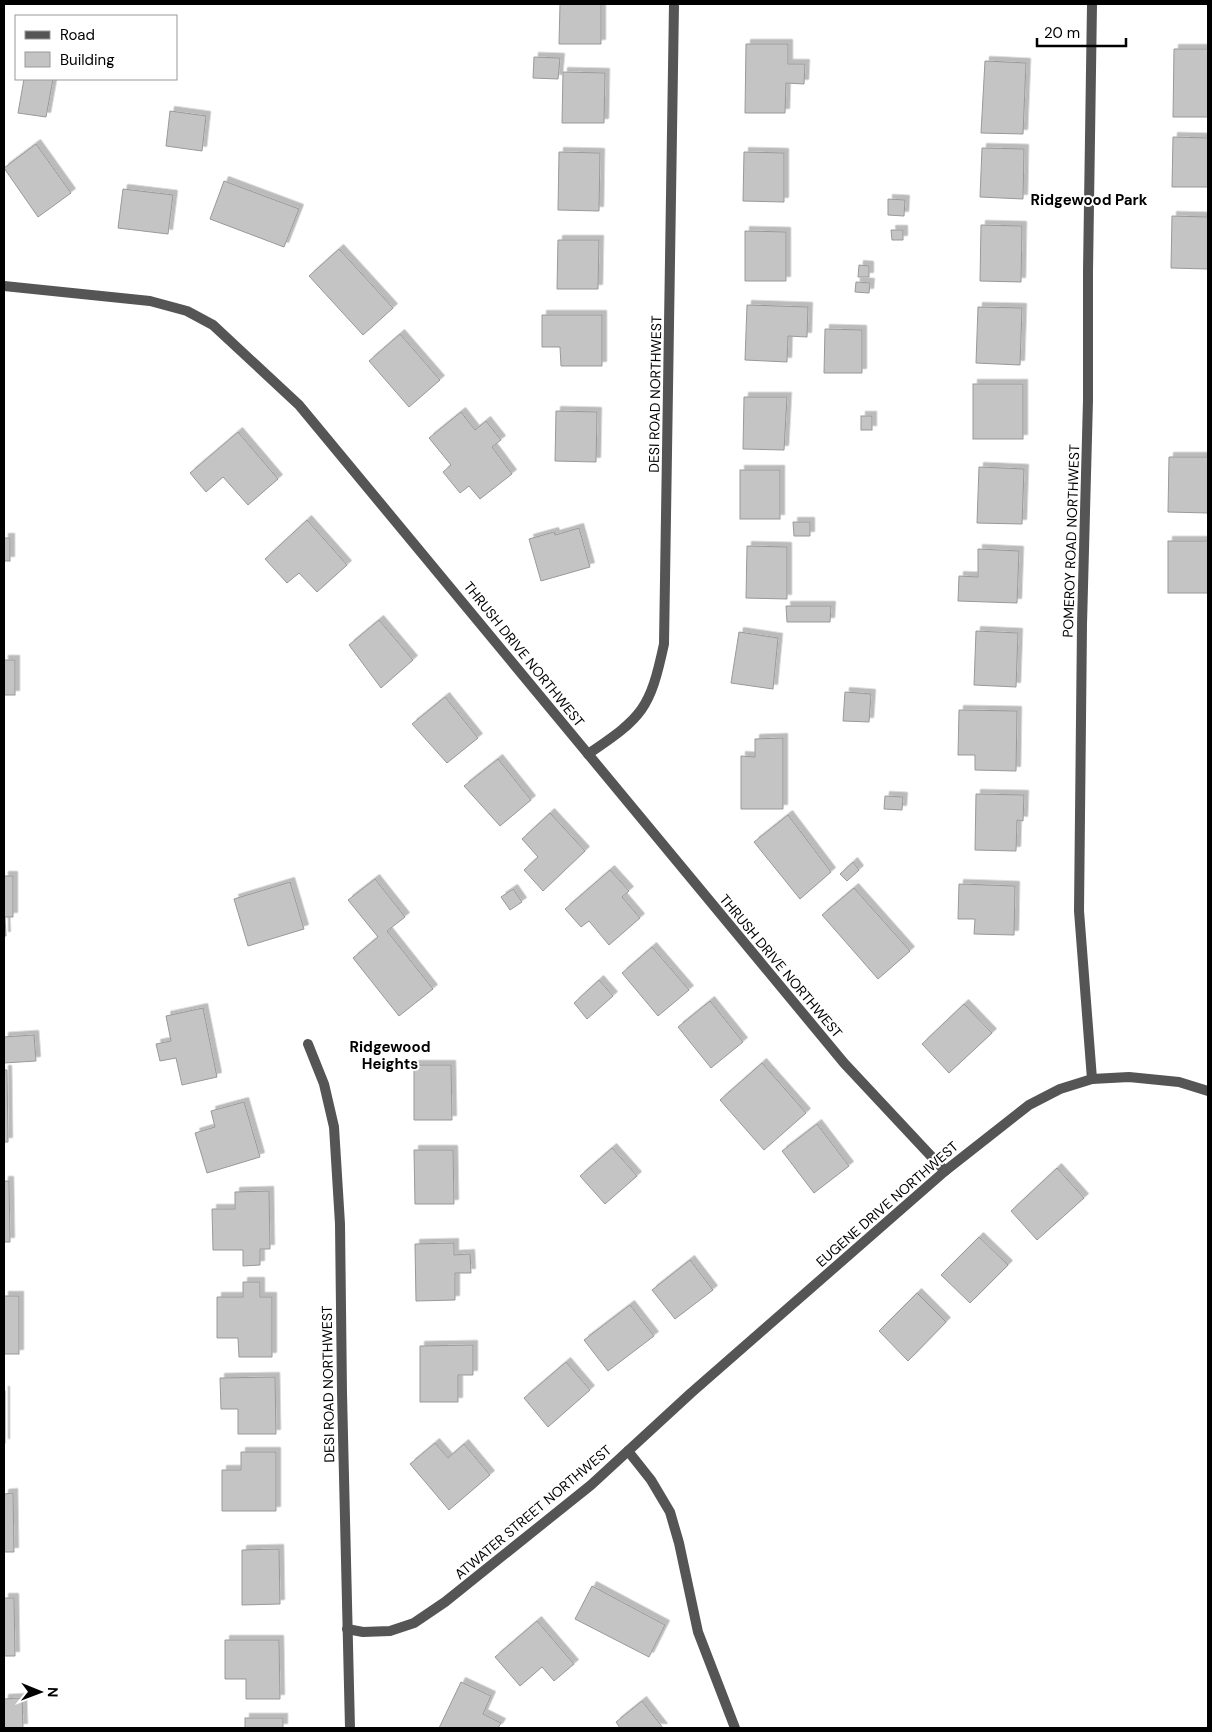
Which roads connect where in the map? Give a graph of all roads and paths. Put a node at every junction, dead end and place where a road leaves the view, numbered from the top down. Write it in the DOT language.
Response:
graph roads {
  1 [pos="674,4"];
  2 [pos="1092,4"];
  3 [pos="4,286"];
  4 [pos="588,754"];
  5 [pos="308,1044"];
  6 [pos="1092,1079"];
  7 [pos="1208,1091"];
  8 [pos="945,1171"];
  9 [pos="628,1452"];
  10 [pos="347,1629"];
  11 [pos="350,1728"];
  12 [pos="735,1728"];
  1 -- 4 [label="street, DESI ROAD NORTHWEST"];
  2 -- 6 [label="street, POMEROY ROAD NORTHWEST"];
  3 -- 4 [label="street, THRUSH DRIVE NORTHWEST"];
  4 -- 8 [label="street, THRUSH DRIVE NORTHWEST"];
  5 -- 10 [label="street, DESI ROAD NORTHWEST"];
  6 -- 7 [label="street, EUGENE DRIVE NORTHWEST"];
  6 -- 8 [label="street, EUGENE DRIVE NORTHWEST"];
  8 -- 9 [label="street, EUGENE DRIVE NORTHWEST"];
  9 -- 10 [label="street, ATWATER STREET NORTHWEST"];
  9 -- 12 [label="street, ATWATER STREET NORTHWEST"];
  10 -- 11 [label="street, DESI ROAD NORTHWEST"];
}
